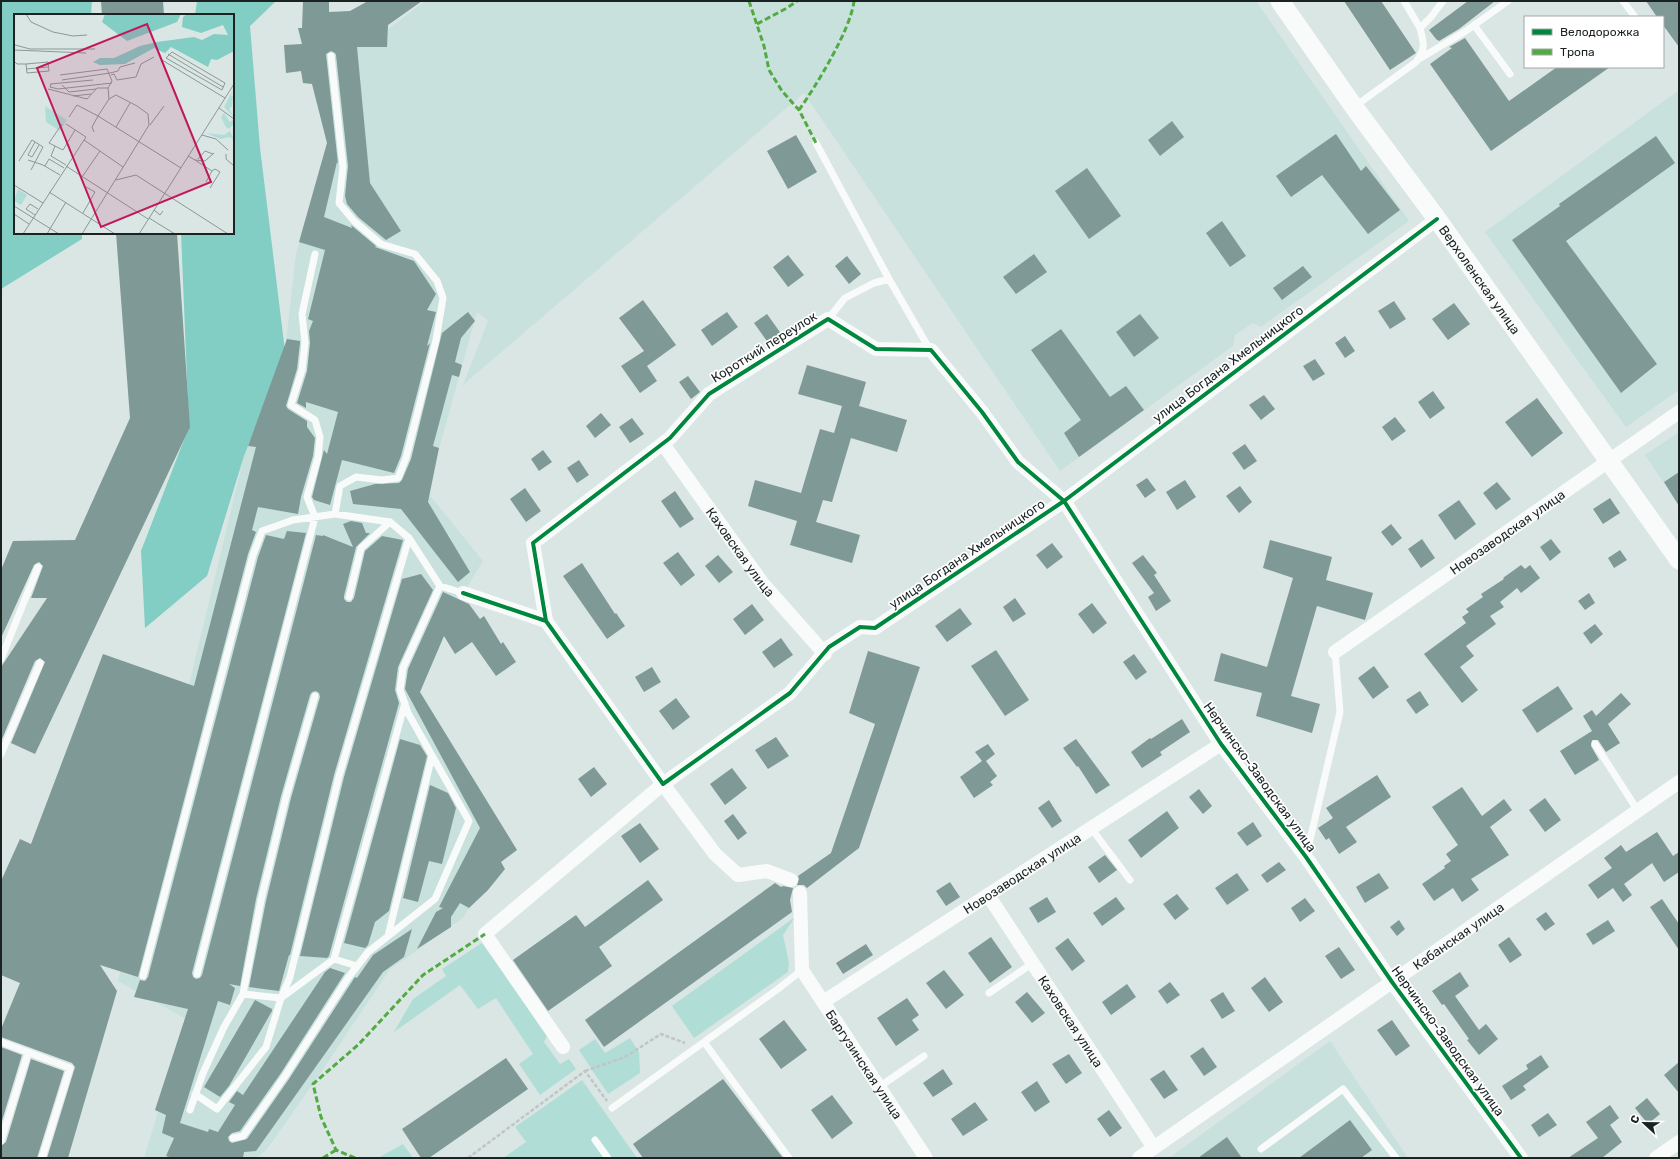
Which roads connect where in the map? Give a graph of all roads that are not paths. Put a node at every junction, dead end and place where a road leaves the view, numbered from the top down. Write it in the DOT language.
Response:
graph roads {
  1 [pos="1280,1"];
  2 [pos="1404,1"];
  3 [pos="1443,1"];
  4 [pos="1508,1"];
  5 [pos="1623,1"];
  6 [pos="1634,16"];
  7 [pos="1474,25"];
  8 [pos="1420,28"];
  9 [pos="331,56"];
  10 [pos="1416,62"];
  11 [pos="1510,74"];
  12 [pos="1354,107"];
  13 [pos="816,143"];
  14 [pos="1437,219"];
  15 [pos="315,254"];
  16 [pos="889,279"];
  17 [pos="828,318"];
  18 [pos="930,350"];
  19 [pos="1679,412"];
  20 [pos="663,444"];
  21 [pos="1609,462"];
  22 [pos="1064,501"];
  23 [pos="334,514"];
  24 [pos="315,517"];
  25 [pos="390,522"];
  26 [pos="409,538"];
  27 [pos="1679,560"];
  28 [pos="38,567"];
  29 [pos="440,586"];
  30 [pos="463,593"];
  31 [pos="349,598"];
  32 [pos="546,621"];
  33 [pos="1335,652"];
  34 [pos="825,654"];
  35 [pos="1,659"];
  36 [pos="40,663"];
  37 [pos="314,696"];
  38 [pos="405,703"];
  39 [pos="1221,744"];
  40 [pos="1595,744"];
  41 [pos="1,754"];
  42 [pos="432,756"];
  43 [pos="1679,782"];
  44 [pos="663,784"];
  45 [pos="1638,811"];
  46 [pos="1091,828"];
  47 [pos="1306,857"];
  48 [pos="791,880"];
  49 [pos="1130,880"];
  50 [pos="800,893"];
  51 [pos="988,895"];
  52 [pos="388,936"];
  53 [pos="334,959"];
  54 [pos="1033,963"];
  55 [pos="357,966"];
  56 [pos="802,970"];
  57 [pos="197,974"];
  58 [pos="143,976"];
  59 [pos="1392,982"];
  60 [pos="989,993"];
  61 [pos="243,994"];
  62 [pos="281,998"];
  63 [pos="823,1002"];
  64 [pos="1,1042"];
  65 [pos="704,1042"];
  66 [pos="563,1047"];
  67 [pos="28,1053"];
  68 [pos="924,1056"];
  69 [pos="879,1087"];
  70 [pos="195,1094"];
  71 [pos="612,1108"];
  72 [pos="190,1110"];
  73 [pos="233,1138"];
  74 [pos="595,1140"];
  75 [pos="1,1141"];
  76 [pos="1679,1142"];
  77 [pos="1154,1148"];
  78 [pos="1261,1149"];
  79 [pos="42,1158"];
  80 [pos="608,1158"];
  81 [pos="789,1158"];
  82 [pos="926,1158"];
  83 [pos="1139,1158"];
  84 [pos="1396,1158"];
  85 [pos="1521,1158"];
  86 [pos="1656,1158"];
  1 -- 12 [label="main road, Верхоленская улица"];
  2 -- 8 [label="lane"];
  3 -- 8 [label="lane"];
  4 -- 7 [label="lane"];
  5 -- 6 [label="lane"];
  7 -- 10 [label="lane"];
  7 -- 11 [label="lane"];
  8 -- 10 [label="lane"];
  9 -- 23 [label="lane"];
  10 -- 12 [label="lane"];
  12 -- 14 [label="main road, Верхоленская улица"];
  13 -- 16 [label="lane"];
  14 -- 21 [label="main road, Верхоленская улица"];
  14 -- 22 [label="street, улица Богдана Хмельницкого"];
  15 -- 24 [label="lane"];
  16 -- 17 [label="lane"];
  16 -- 18 [label="lane"];
  17 -- 18 [label="street, Короткий переулок"];
  17 -- 20 [label="street, Короткий переулок"];
  18 -- 22 [label="street, Нерчинско-Заводская улица"];
  19 -- 21 [label="street, Новозаводская улица"];
  20 -- 32 [label="street, Короткий переулок"];
  20 -- 34 [label="street, Каховская улица"];
  21 -- 27 [label="main road, Верхоленская улица"];
  21 -- 33 [label="street, Новозаводская улица"];
  22 -- 34 [label="street, улица Богдана Хмельницкого"];
  22 -- 39 [label="street, Нерчинско-Заводская улица"];
  23 -- 24 [label="lane"];
  23 -- 25 [label="lane"];
  24 -- 57 [label="lane"];
  24 -- 58 [label="lane"];
  25 -- 26 [label="lane"];
  25 -- 31 [label="lane"];
  26 -- 29 [label="lane"];
  26 -- 62 [label="lane"];
  28 -- 35 [label="lane"];
  29 -- 30 [label="lane"];
  29 -- 38 [label="lane"];
  30 -- 32 [label="street"];
  32 -- 44 [label="street"];
  33 -- 47 [label="lane"];
  34 -- 44 [label="street, улица Богдана Хмельницкого"];
  36 -- 41 [label="lane"];
  37 -- 61 [label="lane"];
  38 -- 42 [label="lane"];
  38 -- 53 [label="lane"];
  39 -- 46 [label="street, Новозаводская улица"];
  39 -- 47 [label="street, Нерчинско-Заводская улица"];
  40 -- 45 [label="lane"];
  42 -- 52 [label="lane"];
  42 -- 52 [label="lane"];
  43 -- 45 [label="street, Кабанская улица"];
  44 -- 48 [label="street"];
  44 -- 66 [label="street, улица Богдана Хмельницкого"];
  45 -- 59 [label="street, Кабанская улица"];
  46 -- 49 [label="lane"];
  46 -- 51 [label="street, Новозаводская улица"];
  47 -- 59 [label="street, Нерчинско-Заводская улица"];
  50 -- 56 [label="street"];
  51 -- 54 [label="street, Каховская улица"];
  51 -- 63 [label="street, Новозаводская улица"];
  52 -- 55 [label="lane"];
  53 -- 55 [label="lane"];
  53 -- 62 [label="lane"];
  54 -- 60 [label="lane"];
  54 -- 77 [label="street, Каховская улица"];
  55 -- 73 [label="lane"];
  56 -- 63 [label="street, Баргузинская улица"];
  56 -- 65 [label="lane"];
  59 -- 77 [label="street, Кабанская улица"];
  59 -- 85 [label="street, Нерчинско-Заводская улица"];
  61 -- 62 [label="lane"];
  61 -- 70 [label="lane"];
  62 -- 70 [label="lane"];
  63 -- 69 [label="street, Баргузинская улица"];
  64 -- 67 [label="lane"];
  65 -- 71 [label="lane"];
  65 -- 81 [label="lane"];
  67 -- 75 [label="lane"];
  67 -- 79 [label="lane"];
  68 -- 69 [label="lane"];
  69 -- 82 [label="street, Баргузинская улица"];
  70 -- 72 [label="lane"];
  74 -- 80 [label="lane"];
  76 -- 86 [label="street"];
  77 -- 83 [label="street, Кабанская улица"];
  78 -- 84 [label="lane"];
}
